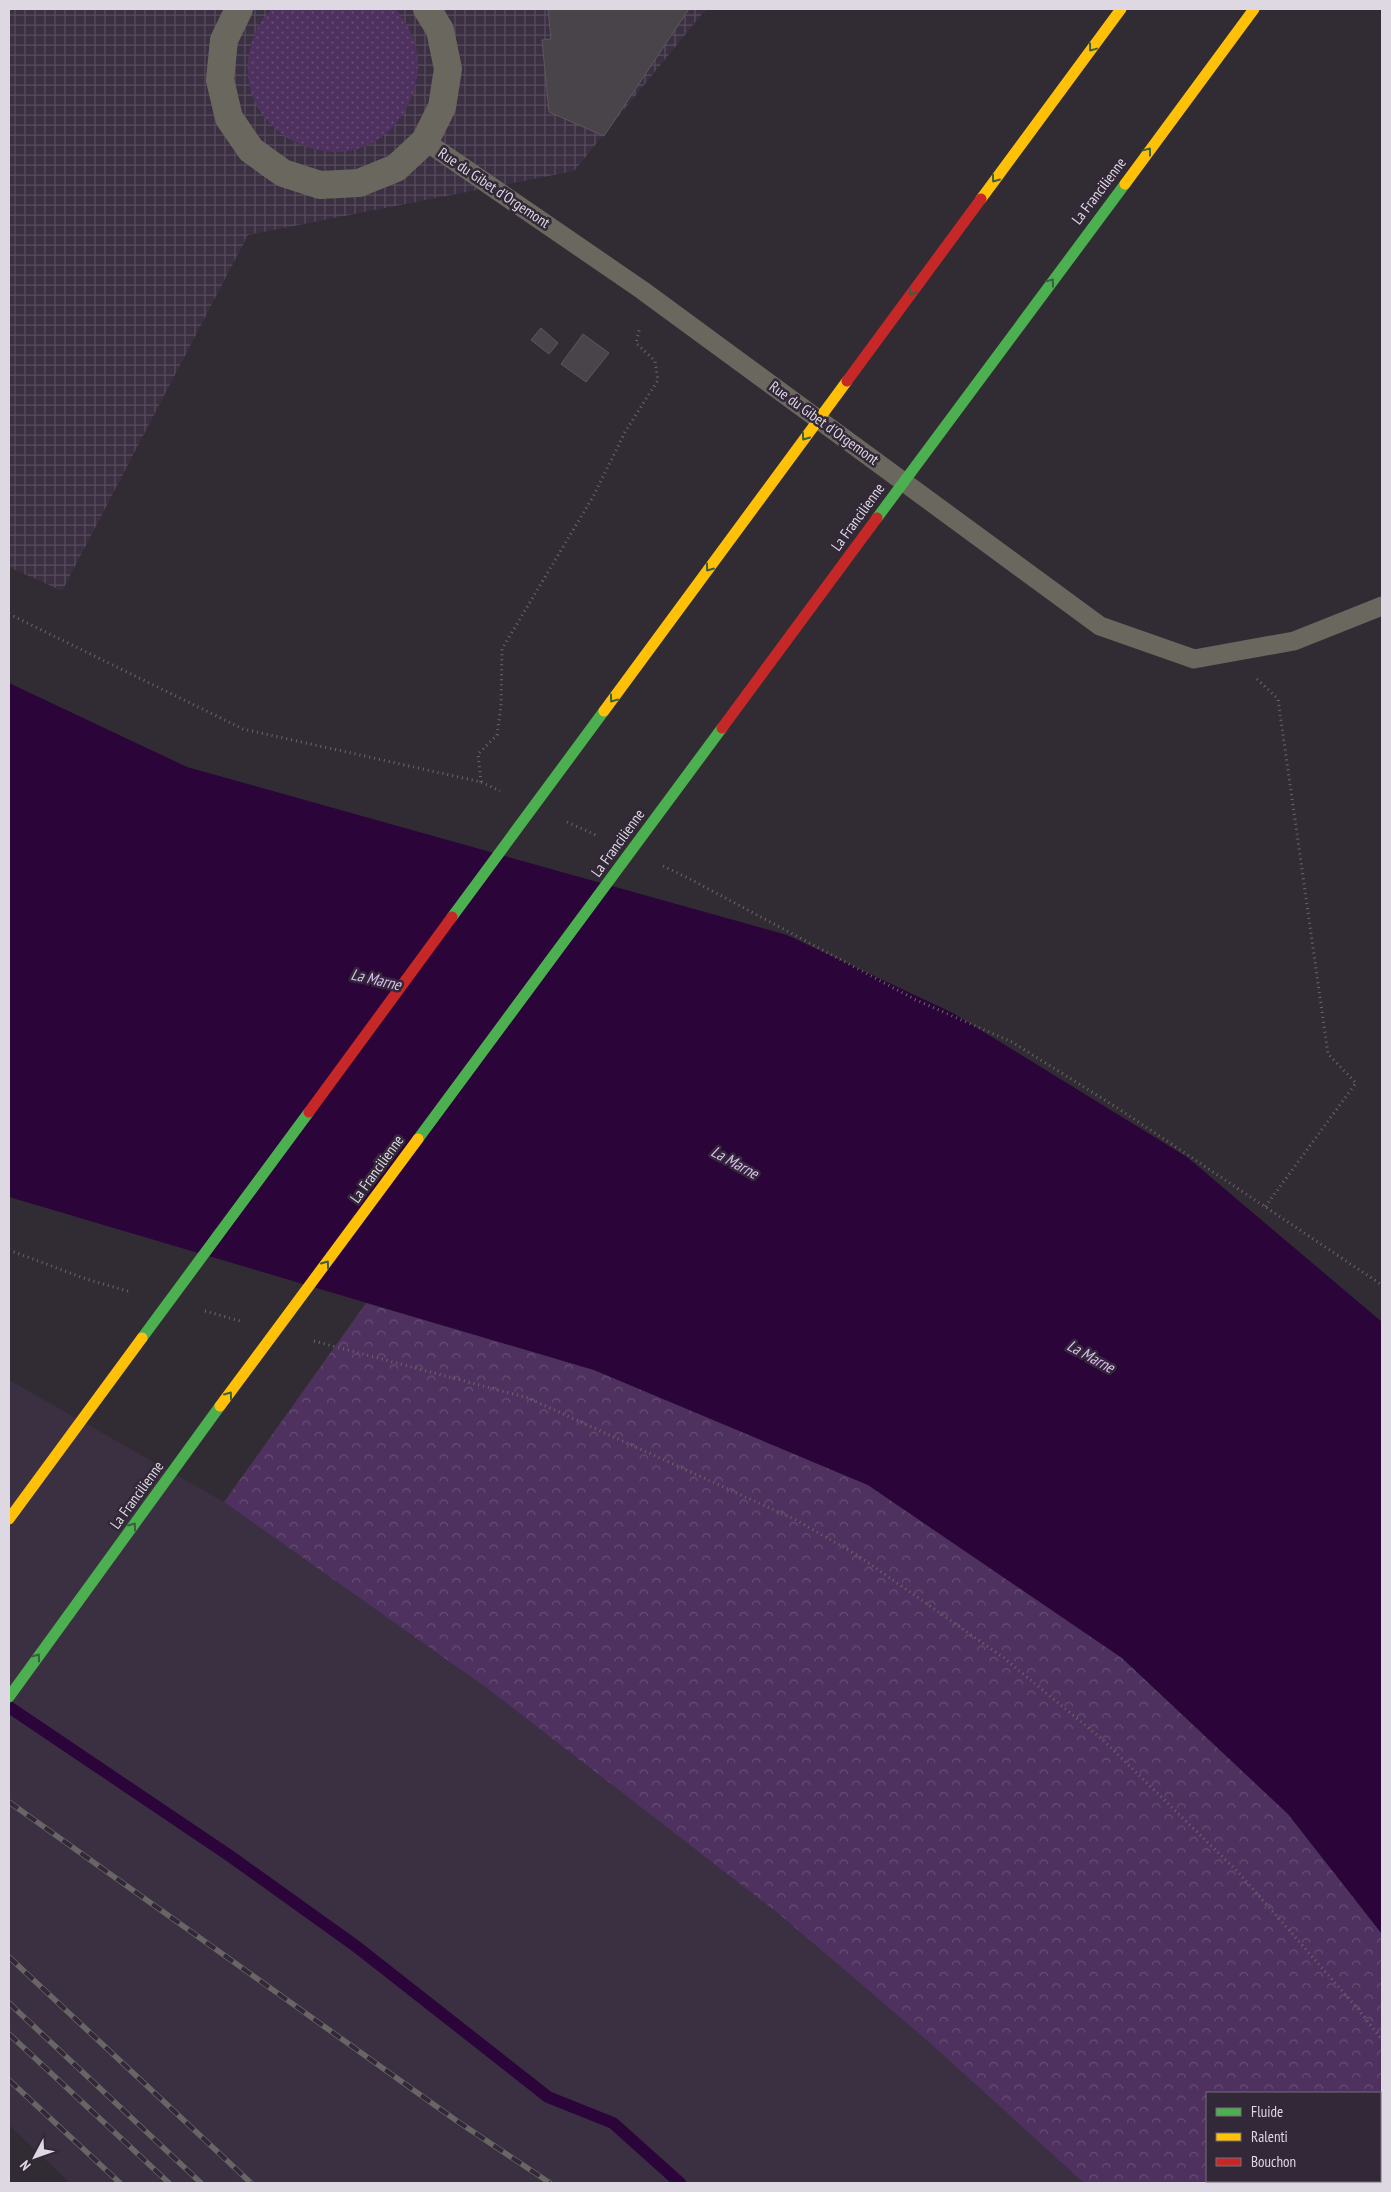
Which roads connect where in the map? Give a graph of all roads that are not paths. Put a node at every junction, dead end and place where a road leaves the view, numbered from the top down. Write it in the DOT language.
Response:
graph roads {
  1 [pos="239,9"];
  2 [pos="427,9"];
  3 [pos="1121,9"];
  4 [pos="1254,9"];
  5 [pos="425,141"];
  6 [pos="1382,606"];
  7 [pos="9,1519"];
  8 [pos="9,1696"];
  1 -- 5 [label="street"];
  2 -- 5 [label="street"];
  3 -- 7 [label="highway, one-way"];
  8 -- 4 [label="highway, La Francilienne, one-way"];
  5 -- 6 [label="lane, Rue du Gibet d'Orgemont"];
}
